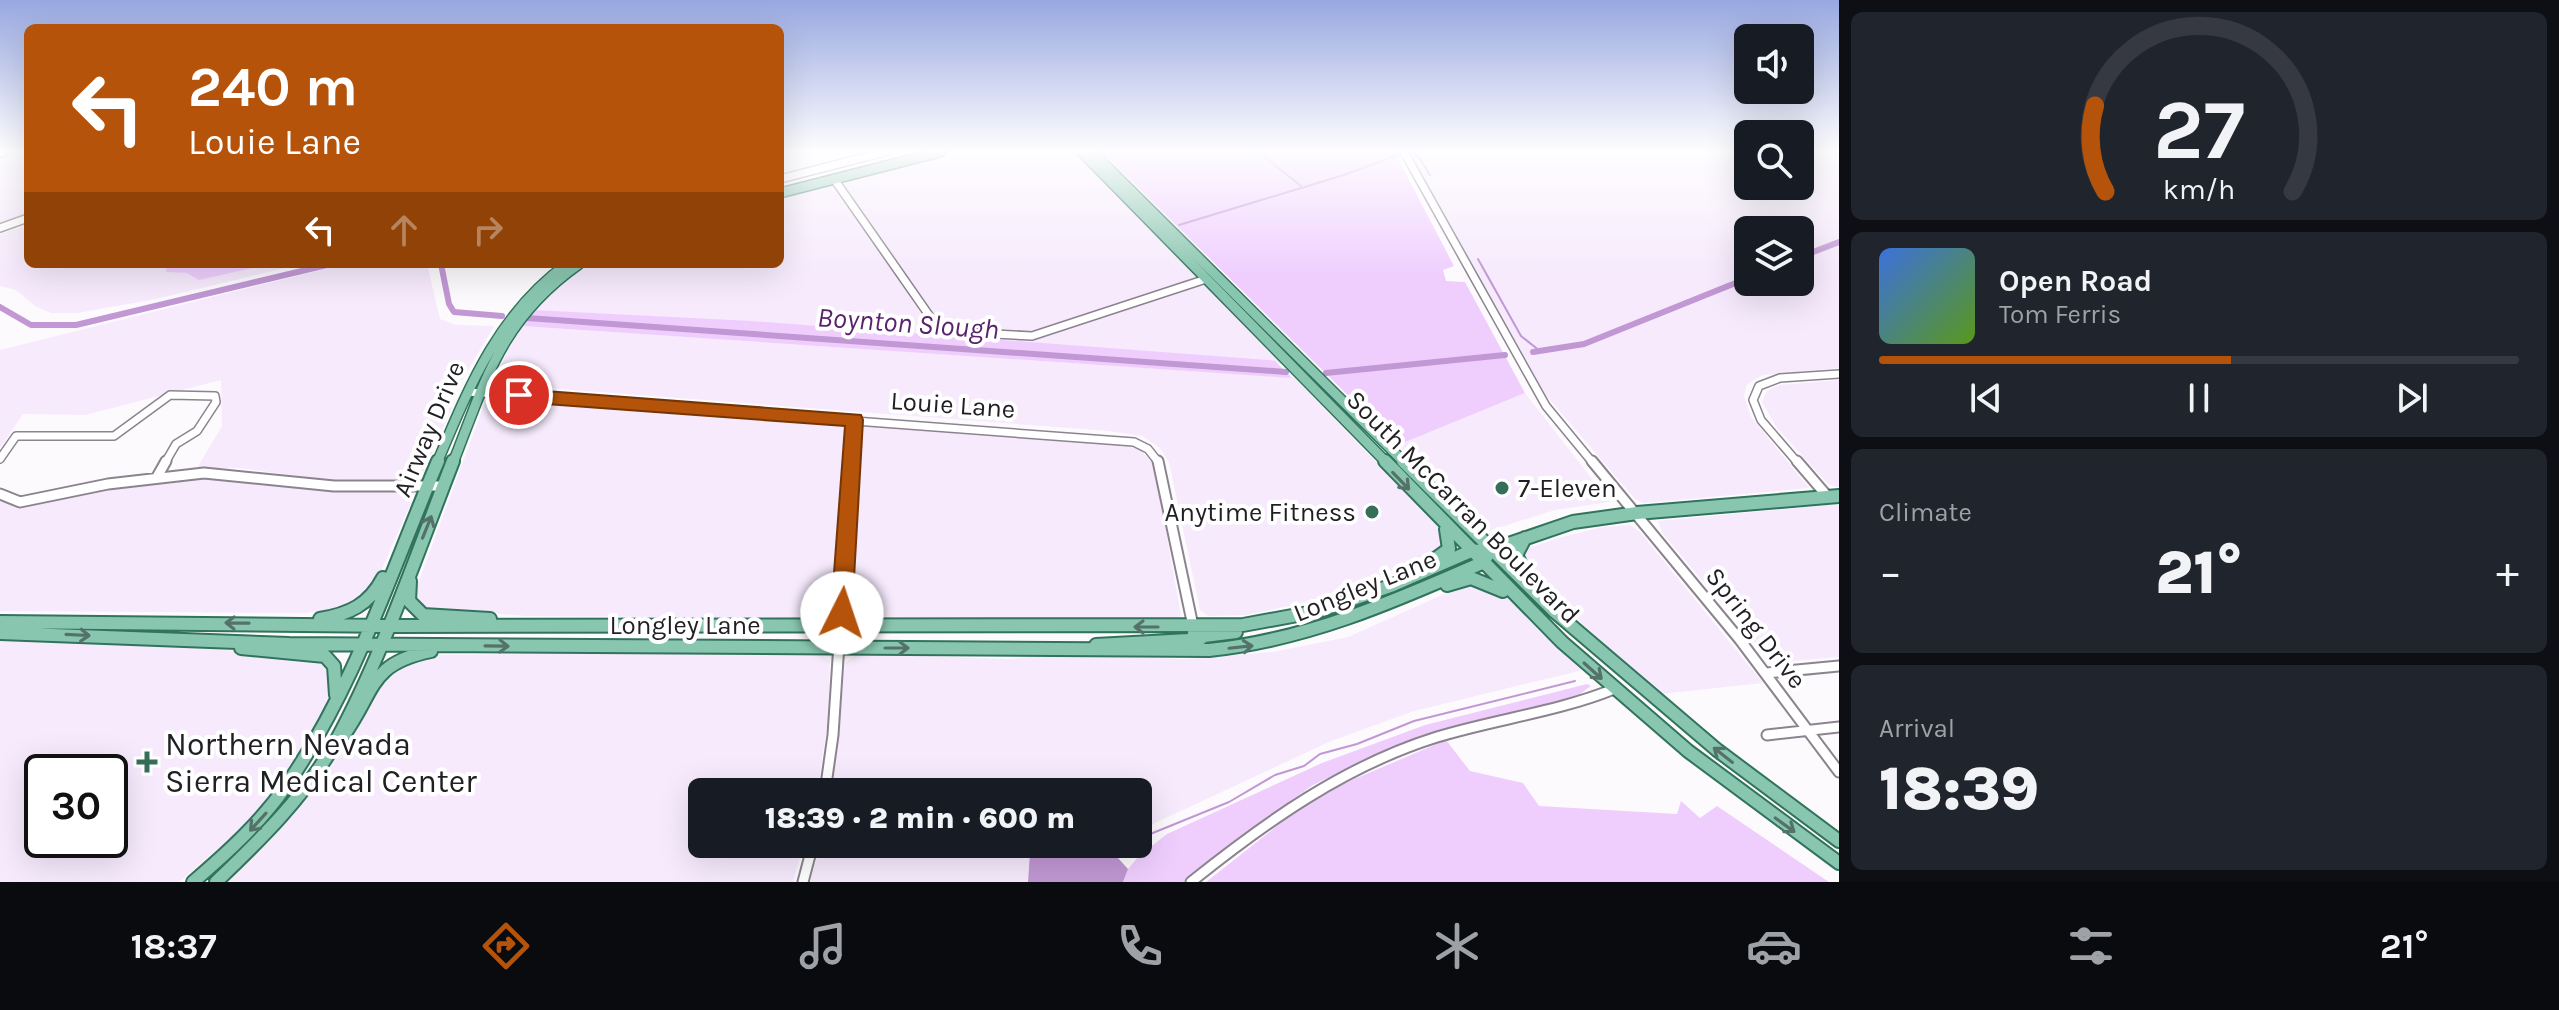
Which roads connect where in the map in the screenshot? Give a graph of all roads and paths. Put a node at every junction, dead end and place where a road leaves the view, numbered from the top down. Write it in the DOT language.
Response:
graph roads {
  1 [pos="844,193"];
  2 [pos="1122,193"];
  3 [pos="1133,193"];
  4 [pos="1427,193"];
  5 [pos="24,219"];
  6 [pos="0,228"];
  7 [pos="564,268"];
  8 [pos="564,268"];
  9 [pos="574,268"];
  10 [pos="1206,279"];
  11 [pos="537,298"];
  12 [pos="1279,340"];
  13 [pos="1839,374"];
  14 [pos="474,392"];
  15 [pos="854,420"];
  16 [pos="0,459"];
  17 [pos="157,477"];
  18 [pos="428,486"];
  19 [pos="443,486"];
  20 [pos="0,494"];
  21 [pos="1834,496"];
  22 [pos="417,513"];
  23 [pos="1637,513"];
  24 [pos="1440,521"];
  25 [pos="1526,536"];
  26 [pos="1491,550"];
  27 [pos="1471,551"];
  28 [pos="416,555"];
  29 [pos="1482,563"];
  30 [pos="1365,595"];
  31 [pos="1388,604"];
  32 [pos="1319,611"];
  33 [pos="1555,612"];
  34 [pos="1532,613"];
  35 [pos="0,622"];
  36 [pos="280,624"];
  37 [pos="535,626"];
  38 [pos="841,626"];
  39 [pos="1193,627"];
  40 [pos="0,633"];
  41 [pos="367,635"];
  42 [pos="384,635"];
  43 [pos="224,642"];
  44 [pos="464,646"];
  45 [pos="839,648"];
  46 [pos="1070,649"];
  47 [pos="1198,649"];
  48 [pos="1839,666"];
  49 [pos="1766,673"];
  50 [pos="1614,689"];
  51 [pos="332,712"];
  52 [pos="1839,727"];
  53 [pos="1807,731"];
  54 [pos="1767,735"];
  55 [pos="326,756"];
  56 [pos="1839,772"];
  57 [pos="827,778"];
  58 [pos="1839,841"];
  59 [pos="809,858"];
  60 [pos="1839,863"];
  61 [pos="193,882"];
  62 [pos="216,882"];
  63 [pos="803,882"];
  64 [pos="1191,882"];
  1 -- 10 [label="street"];
  2 -- 10 [label="main road, South McCarran Boulevard"];
  3 -- 12 [label="main road, South McCarran Boulevard"];
  4 -- 23 [label="street, Spring Drive"];
  5 -- 6 [label="street"];
  7 -- 11 [label="main road"];
  8 -- 14 [label="main road, Airway Drive"];
  9 -- 11 [label="main road, Airway Drive"];
  10 -- 12 [label="main road"];
  10 -- 24 [label="main road, South McCarran Boulevard, one-way"];
  11 -- 14 [label="main road, Airway Drive"];
  12 -- 26 [label="main road, South McCarran Boulevard"];
  13 -- 21 [label="street"];
  14 -- 15 [label="street, Louie Lane"];
  14 -- 18 [label="main road, Airway Drive"];
  14 -- 19 [label="main road, Airway Drive"];
  15 -- 38 [label="street"];
  15 -- 39 [label="street, Louie Lane"];
  16 -- 17 [label="street"];
  17 -- 18 [label="street"];
  17 -- 20 [label="street"];
  18 -- 19 [label="street"];
  18 -- 22 [label="main road, Airway Drive"];
  28 -- 19 [label="main road, Airway Drive, one-way"];
  21 -- 23 [label="main road, Longley Lane"];
  22 -- 36 [label="main road"];
  22 -- 41 [label="main road, Airway Drive"];
  23 -- 25 [label="main road, Longley Lane"];
  23 -- 49 [label="street, Spring Drive"];
  24 -- 27 [label="main road, South McCarran Boulevard"];
  24 -- 30 [label="main road"];
  25 -- 26 [label="main road, Longley Lane"];
  25 -- 33 [label="main road"];
  26 -- 27 [label="main road, Longley Lane"];
  26 -- 29 [label="main road"];
  26 -- 33 [label="main road, South McCarran Boulevard"];
  27 -- 29 [label="main road, South McCarran Boulevard"];
  27 -- 30 [label="main road, Longley Lane"];
  28 -- 37 [label="main road"];
  28 -- 42 [label="main road, Airway Drive"];
  29 -- 31 [label="main road, Longley Lane"];
  29 -- 34 [label="main road, South McCarran Boulevard"];
  30 -- 32 [label="main road, Longley Lane"];
  31 -- 34 [label="main road"];
  47 -- 31 [label="main road, Longley Lane, one-way"];
  32 -- 39 [label="main road, Longley Lane"];
  32 -- 47 [label="main road"];
  58 -- 33 [label="main road, South McCarran Boulevard, one-way"];
  34 -- 50 [label="main road, South McCarran Boulevard, one-way"];
  36 -- 35 [label="main road, Longley Lane, one-way"];
  36 -- 41 [label="main road, Longley Lane"];
  37 -- 38 [label="main road, Longley Lane"];
  37 -- 42 [label="main road, Longley Lane"];
  39 -- 38 [label="main road, Longley Lane, one-way"];
  38 -- 45 [label="street"];
  39 -- 46 [label="main road"];
  40 -- 43 [label="main road, Longley Lane, one-way"];
  41 -- 42 [label="main road, Longley Lane"];
  41 -- 42 [label="main road, Longley Lane"];
  41 -- 43 [label="main road, Longley Lane"];
  41 -- 51 [label="main road, Airway Drive"];
  42 -- 44 [label="main road, Longley Lane"];
  42 -- 55 [label="main road, Airway Drive"];
  43 -- 51 [label="main road"];
  44 -- 45 [label="main road, Longley Lane, one-way"];
  44 -- 55 [label="main road"];
  45 -- 46 [label="main road, Longley Lane, one-way"];
  45 -- 57 [label="street"];
  46 -- 47 [label="main road, Longley Lane"];
  48 -- 49 [label="street"];
  49 -- 53 [label="street, Spring Drive"];
  50 -- 60 [label="main road, South McCarran Boulevard, one-way"];
  50 -- 64 [label="street"];
  51 -- 61 [label="main road, Airway Drive, one-way"];
  52 -- 53 [label="street"];
  53 -- 54 [label="street"];
  53 -- 56 [label="street, Spring Drive"];
  55 -- 62 [label="main road"];
  59 -- 63 [label="street"];
}
